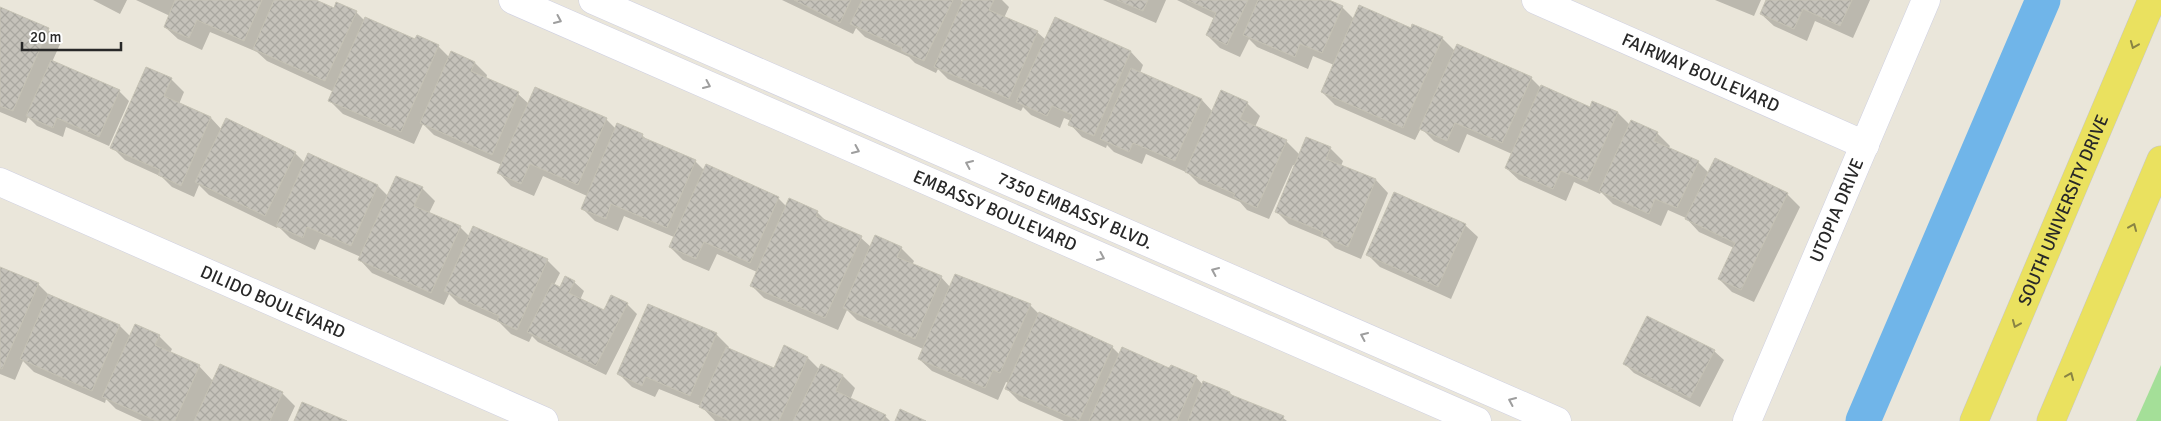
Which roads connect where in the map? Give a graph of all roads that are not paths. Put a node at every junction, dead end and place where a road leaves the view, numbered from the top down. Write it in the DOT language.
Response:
graph roads {
  1 [pos="513,0"];
  2 [pos="593,0"];
  3 [pos="1536,0"];
  4 [pos="1926,0"];
  5 [pos="2152,0"];
  6 [pos="1865,145"];
  7 [pos="2161,160"];
  8 [pos="0,182"];
  9 [pos="544,421"];
  10 [pos="1477,421"];
  11 [pos="1557,421"];
  12 [pos="1747,421"];
  13 [pos="1974,421"];
  14 [pos="2051,421"];
  1 -- 10 [label="street, EMBASSY BOULEVARD, one-way"];
  11 -- 2 [label="street, 7350 EMBASSY BLVD., one-way"];
  3 -- 6 [label="street, FAIRWAY BOULEVARD"];
  4 -- 6 [label="street, UTOPIA DRIVE"];
  5 -- 13 [label="main road, SOUTH UNIVERSITY DRIVE, one-way"];
  6 -- 12 [label="street, UTOPIA DRIVE"];
  14 -- 7 [label="main road, one-way"];
  8 -- 9 [label="street, DILIDO BOULEVARD"];
}
